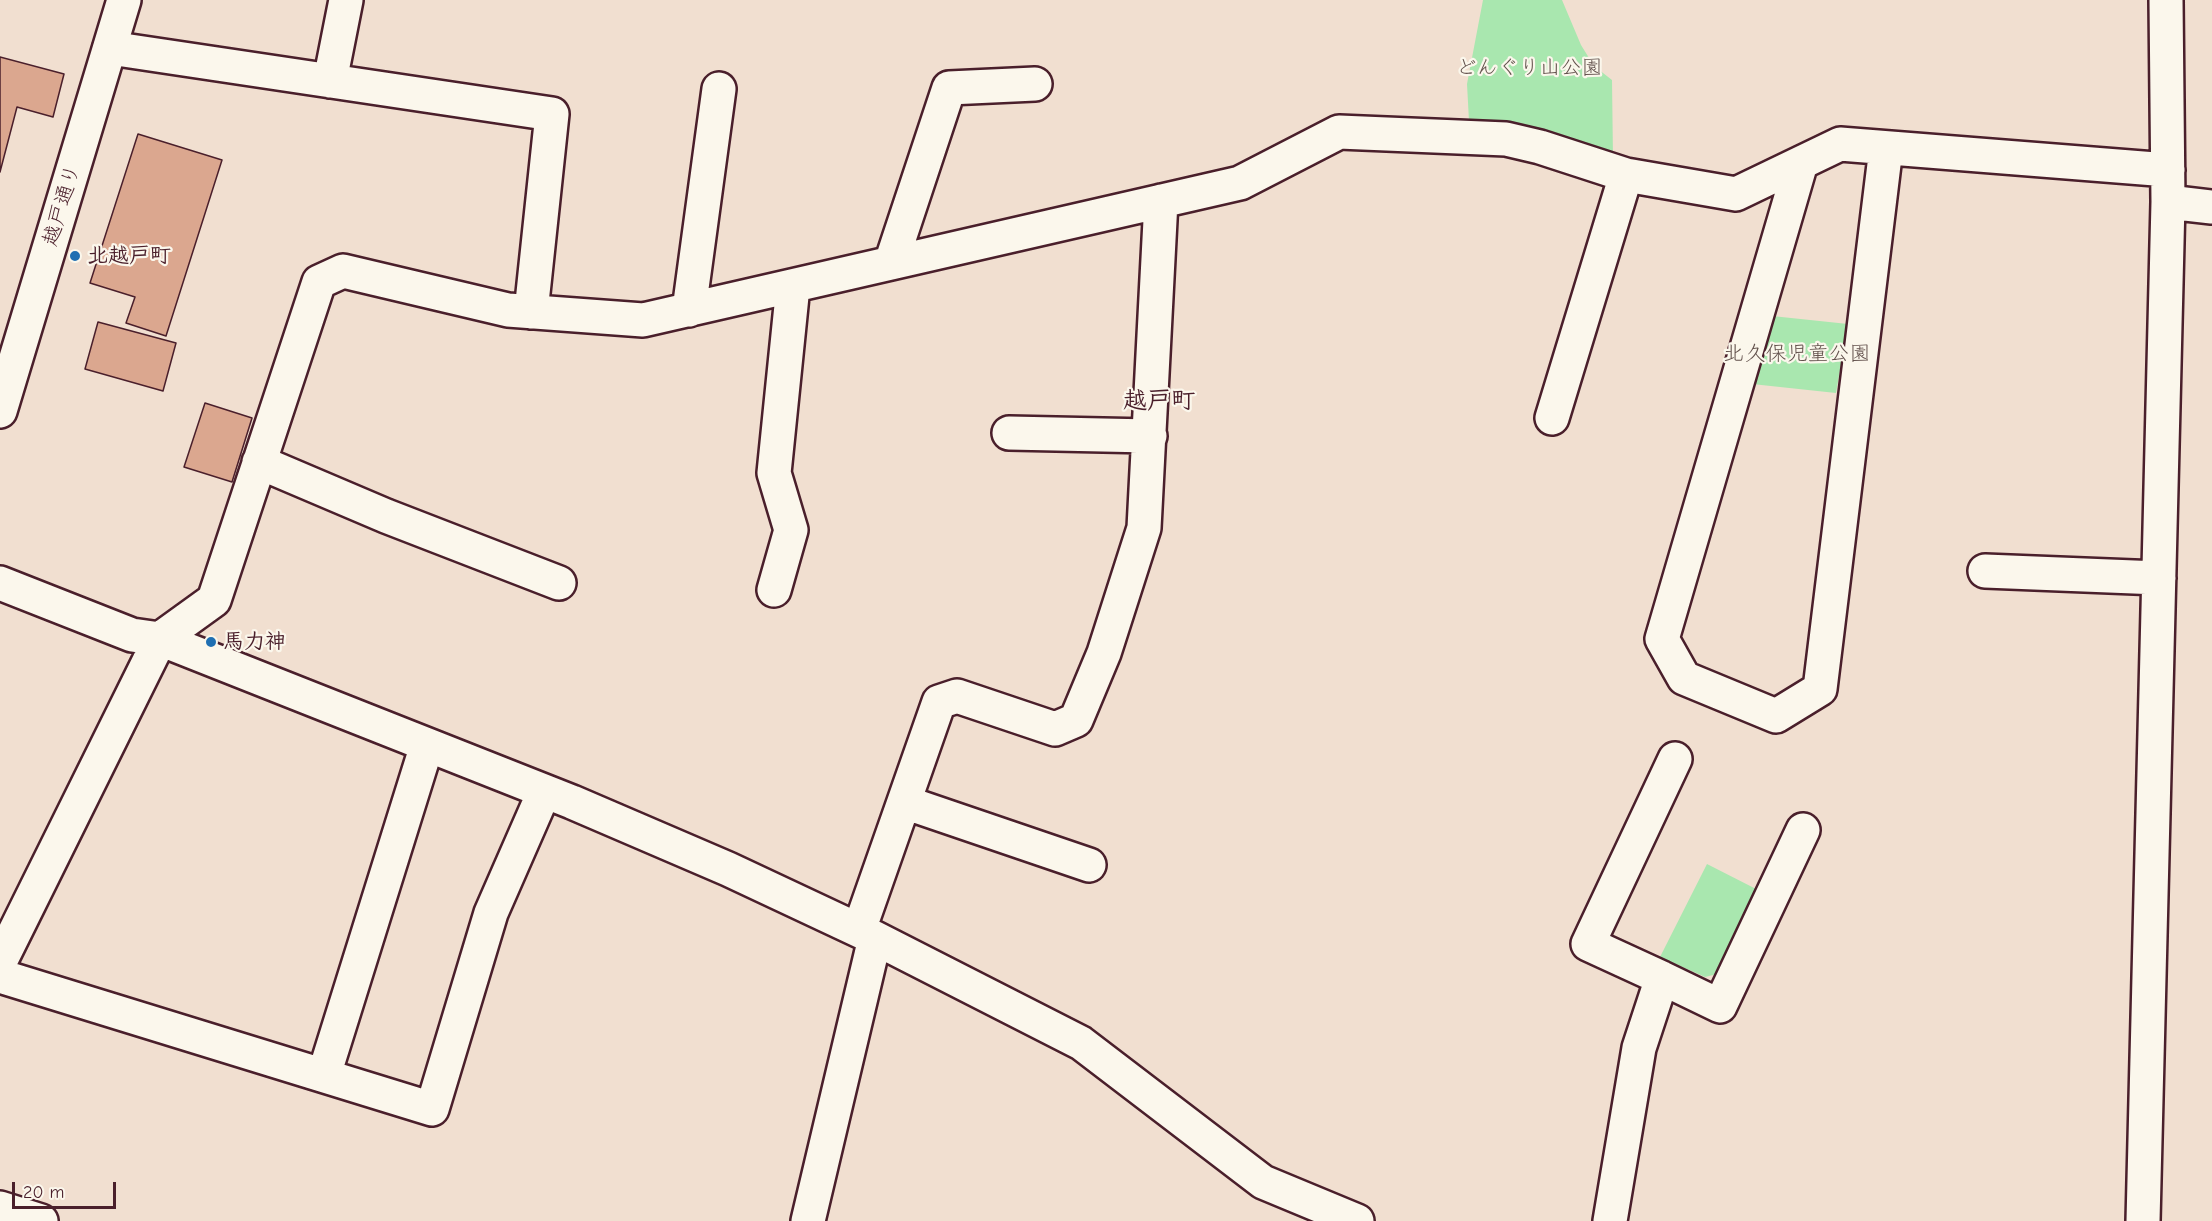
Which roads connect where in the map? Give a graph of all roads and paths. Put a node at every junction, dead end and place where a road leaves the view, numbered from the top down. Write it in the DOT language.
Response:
graph roads {
  1 [pos="124,0"];
  2 [pos="346,0"];
  3 [pos="2166,0"];
  4 [pos="110,48"];
  5 [pos="330,81"];
  6 [pos="1035,84"];
  7 [pos="719,89"];
  8 [pos="1886,147"];
  9 [pos="1801,163"];
  10 [pos="2168,170"];
  11 [pos="1626,176"];
  12 [pos="1161,201"];
  13 [pos="2168,202"];
  14 [pos="2212,207"];
  15 [pos="891,263"];
  16 [pos="793,286"];
  17 [pos="689,310"];
  18 [pos="531,312"];
  19 [pos="9,345"];
  20 [pos="0,411"];
  21 [pos="1552,418"];
  22 [pos="1009,433"];
  23 [pos="1150,436"];
  24 [pos="259,462"];
  25 [pos="1985,571"];
  26 [pos="2159,578"];
  27 [pos="0,583"];
  28 [pos="559,583"];
  29 [pos="774,590"];
  30 [pos="160,639"];
  31 [pos="427,745"];
  32 [pos="1675,759"];
  33 [pos="544,792"];
  34 [pos="904,802"];
  35 [pos="1803,830"];
  36 [pos="1089,865"];
  37 [pos="867,934"];
  38 [pos="0,962"];
  39 [pos="0,976"];
  40 [pos="1662,978"];
  41 [pos="324,1075"];
  42 [pos="0,1208"];
  43 [pos="41,1221"];
  44 [pos="808,1221"];
  45 [pos="1357,1221"];
  46 [pos="1610,1221"];
  47 [pos="2143,1221"];
  1 -- 4 [label="street, 越戸通り"];
  2 -- 5 [label="street"];
  3 -- 10 [label="street"];
  4 -- 5 [label="street"];
  4 -- 19 [label="street, 越戸通り"];
  5 -- 18 [label="street"];
  6 -- 15 [label="street"];
  7 -- 17 [label="street"];
  8 -- 9 [label="street"];
  8 -- 9 [label="street"];
  8 -- 10 [label="street"];
  9 -- 11 [label="street"];
  10 -- 13 [label="street"];
  11 -- 12 [label="street"];
  11 -- 21 [label="street"];
  12 -- 15 [label="street"];
  12 -- 23 [label="street"];
  13 -- 14 [label="street"];
  13 -- 26 [label="street"];
  15 -- 16 [label="street"];
  16 -- 17 [label="street"];
  16 -- 29 [label="street"];
  17 -- 18 [label="street"];
  18 -- 24 [label="street"];
  19 -- 20 [label="street, 越戸通り"];
  22 -- 23 [label="street"];
  23 -- 34 [label="street"];
  24 -- 28 [label="street"];
  24 -- 30 [label="street"];
  25 -- 26 [label="street"];
  26 -- 47 [label="street"];
  27 -- 30 [label="street"];
  30 -- 31 [label="street"];
  30 -- 38 [label="street"];
  31 -- 33 [label="street"];
  31 -- 41 [label="street"];
  32 -- 40 [label="street"];
  33 -- 37 [label="street"];
  33 -- 41 [label="street"];
  34 -- 36 [label="street"];
  34 -- 37 [label="street"];
  35 -- 40 [label="street"];
  37 -- 44 [label="street"];
  37 -- 45 [label="street"];
  39 -- 41 [label="street"];
  40 -- 46 [label="street"];
  42 -- 43 [label="street"];
}
